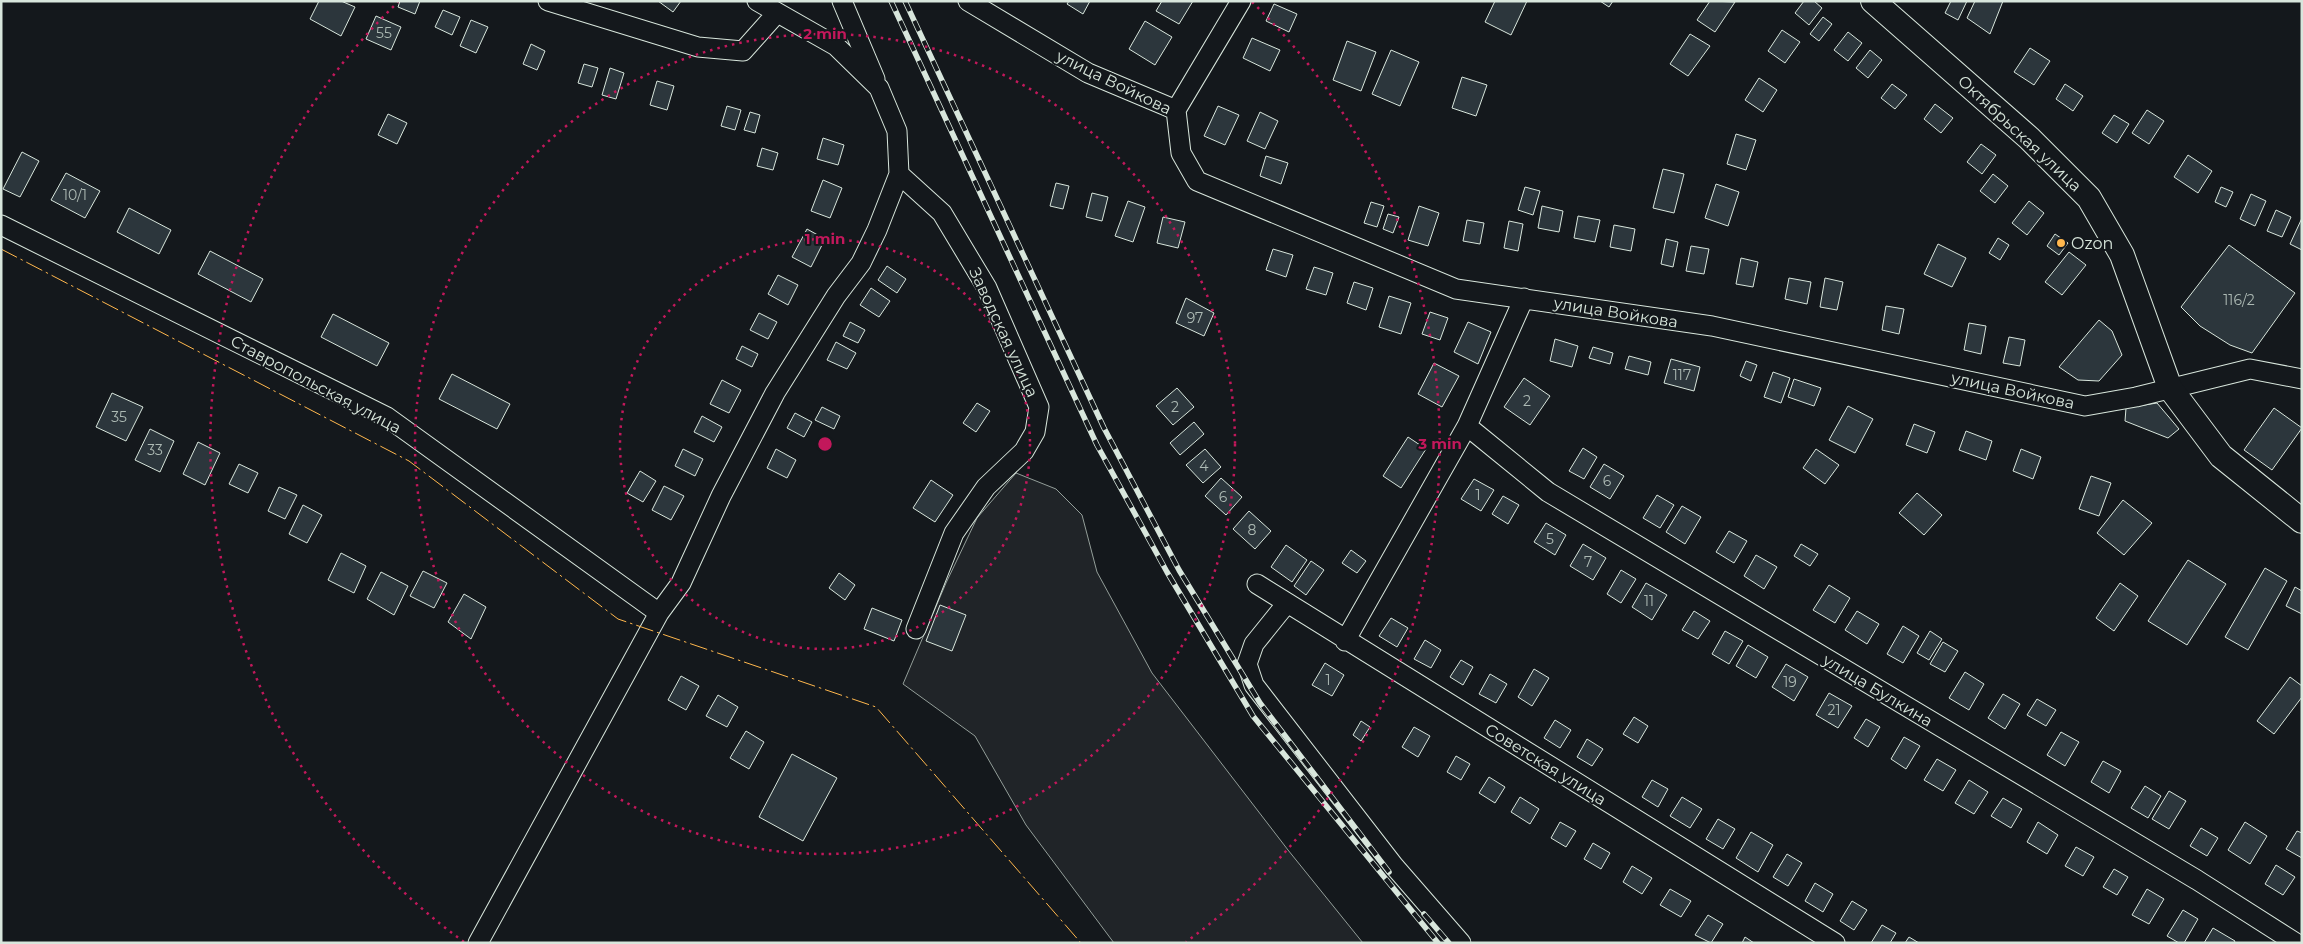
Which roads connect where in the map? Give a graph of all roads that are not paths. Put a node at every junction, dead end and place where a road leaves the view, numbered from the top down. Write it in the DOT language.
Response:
graph roads {
  1 [pos="548,1"];
  2 [pos="757,1"];
  3 [pos="842,1"];
  4 [pos="968,1"];
  5 [pos="1241,1"];
  6 [pos="1873,1"];
  7 [pos="777,13"];
  8 [pos="878,88"];
  9 [pos="1176,110"];
  10 [pos="899,174"];
  11 [pos="1,225"];
  12 [pos="1524,298"];
  13 [pos="2302,379"];
  14 [pos="2170,388"];
  15 [pos="1467,426"];
  16 [pos="2302,521"];
  17 [pos="1257,584"];
  18 [pos="1287,603"];
  19 [pos="659,612"];
  20 [pos="916,629"];
  21 [pos="1345,640"];
  22 [pos="478,943"];
  23 [pos="1461,943"];
  24 [pos="1835,943"];
  25 [pos="2296,943"];
  1 -- 7 [label="street"];
  2 -- 7 [label="street"];
  3 -- 8 [label="street"];
  4 -- 9 [label="street, улица Войкова"];
  5 -- 9 [label="street"];
  6 -- 14 [label="main road, Октябрьская улица"];
  7 -- 8 [label="street"];
  8 -- 10 [label="street"];
  9 -- 12 [label="street, улица Войкова"];
  10 -- 19 [label="street"];
  10 -- 20 [label="street, Заводская улица"];
  11 -- 19 [label="street, Ставропольская улица"];
  12 -- 14 [label="street, улица Войкова"];
  12 -- 15 [label="street"];
  13 -- 14 [label="street"];
  14 -- 16 [label="main road"];
  15 -- 21 [label="street"];
  15 -- 25 [label="street, улица Булкина"];
  17 -- 18 [label="street, Советская улица"];
  18 -- 21 [label="street, Советская улица"];
  18 -- 23 [label="street"];
  19 -- 22 [label="street"];
  21 -- 24 [label="street, Советская улица"];
}
